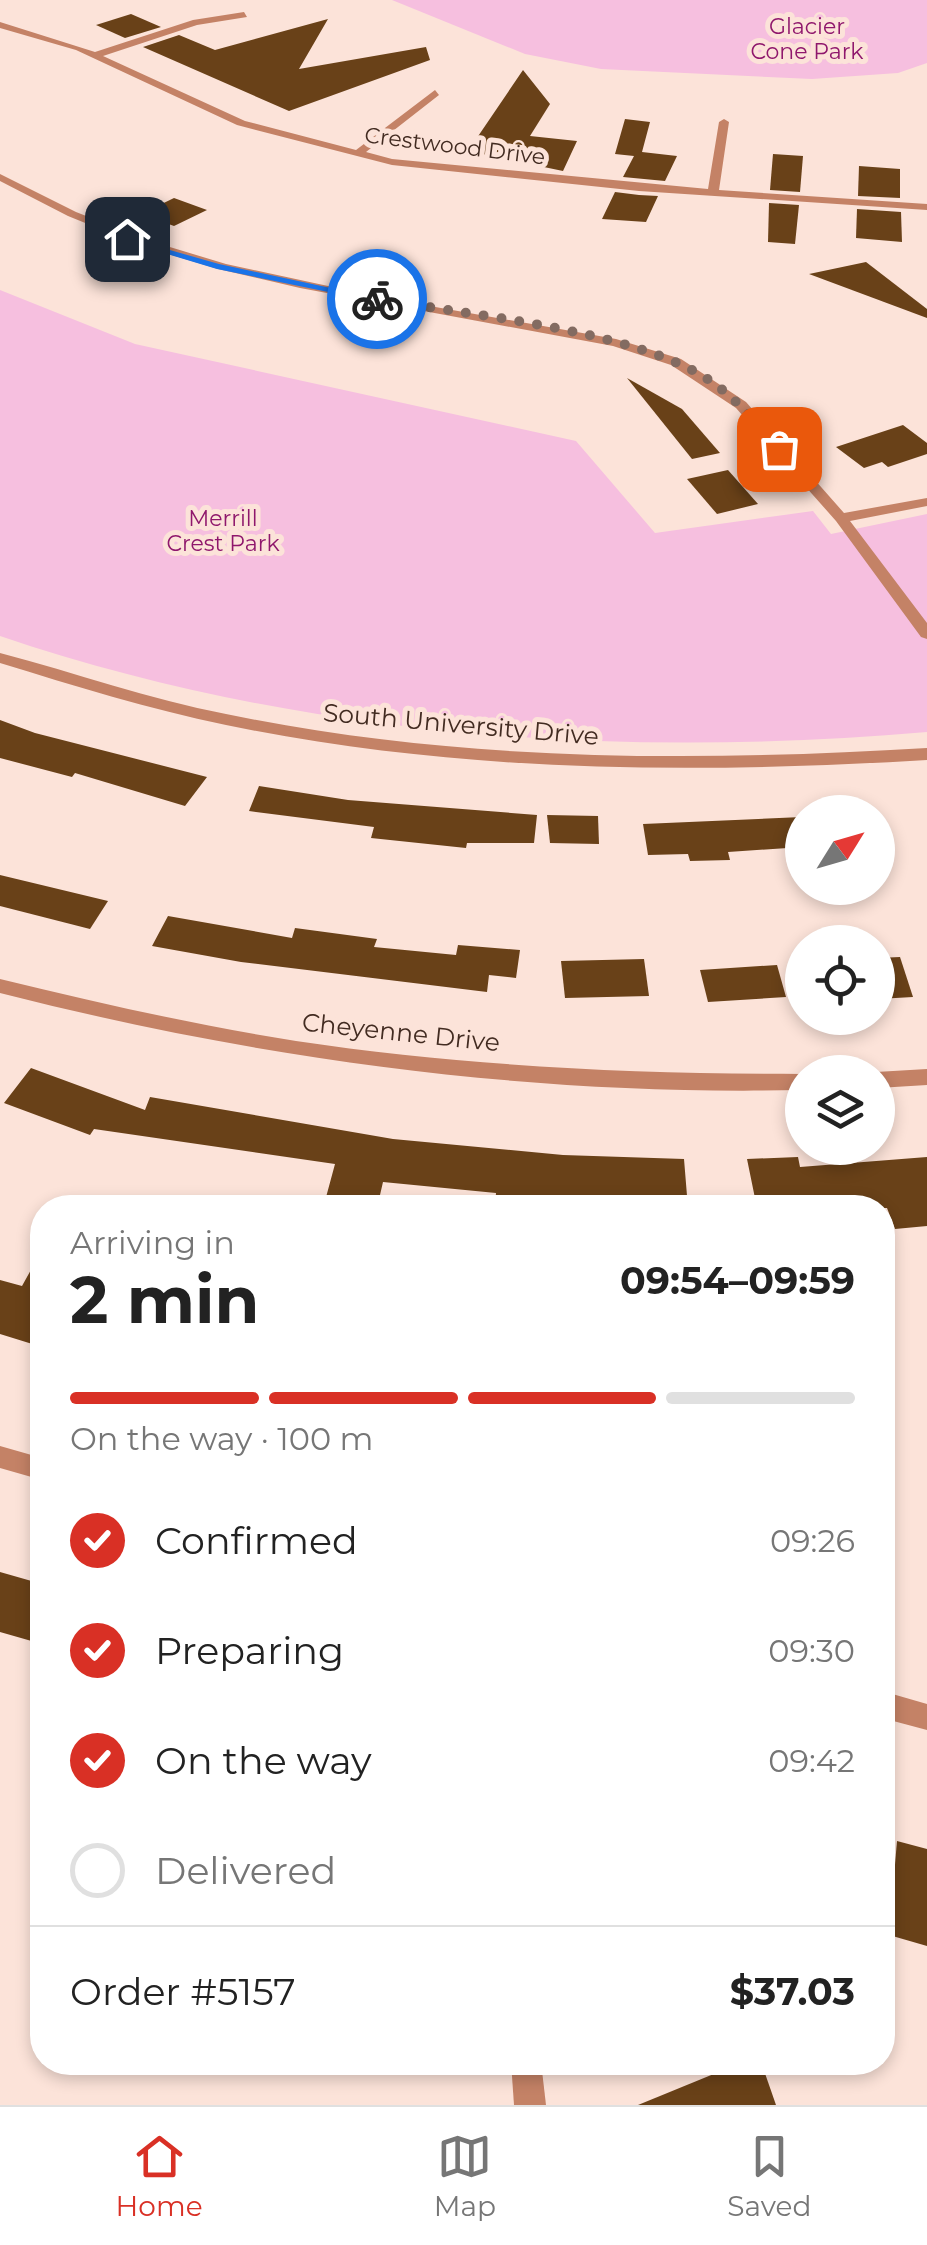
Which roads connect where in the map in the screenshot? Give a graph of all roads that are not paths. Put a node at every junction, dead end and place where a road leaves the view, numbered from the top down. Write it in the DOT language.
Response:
graph roads {
  1 [pos="244,15"];
  2 [pos="0,25"];
  3 [pos="96,55"];
  4 [pos="435,93"];
  5 [pos="724,122"];
  6 [pos="356,154"];
  7 [pos="0,177"];
  8 [pos="713,192"];
  9 [pos="927,207"];
  10 [pos="927,502"];
  11 [pos="841,518"];
  12 [pos="927,634"];
  13 [pos="0,658"];
  14 [pos="927,754"];
  15 [pos="0,986"];
  16 [pos="927,1077"];
  17 [pos="895,1079"];
  18 [pos="785,1082"];
  19 [pos="0,1457"];
  20 [pos="30,1465"];
  21 [pos="895,1708"];
  22 [pos="927,1717"];
  23 [pos="527,2075"];
  24 [pos="530,2105"];
  1 -- 3 [label="street"];
  2 -- 3 [label="street, Crestwood Drive"];
  3 -- 6 [label="street, Crestwood Drive"];
  4 -- 6 [label="street"];
  5 -- 8 [label="street"];
  6 -- 8 [label="street, Crestwood Drive"];
  7 -- 11 [label="street"];
  8 -- 9 [label="street, Crestwood Drive"];
  10 -- 11 [label="street"];
  11 -- 12 [label="street"];
  13 -- 14 [label="street, South University Drive"];
  15 -- 18 [label="street, Cheyenne Drive"];
  16 -- 17 [label="street"];
  19 -- 20 [label="street"];
  21 -- 22 [label="street"];
  23 -- 24 [label="street"];
}
